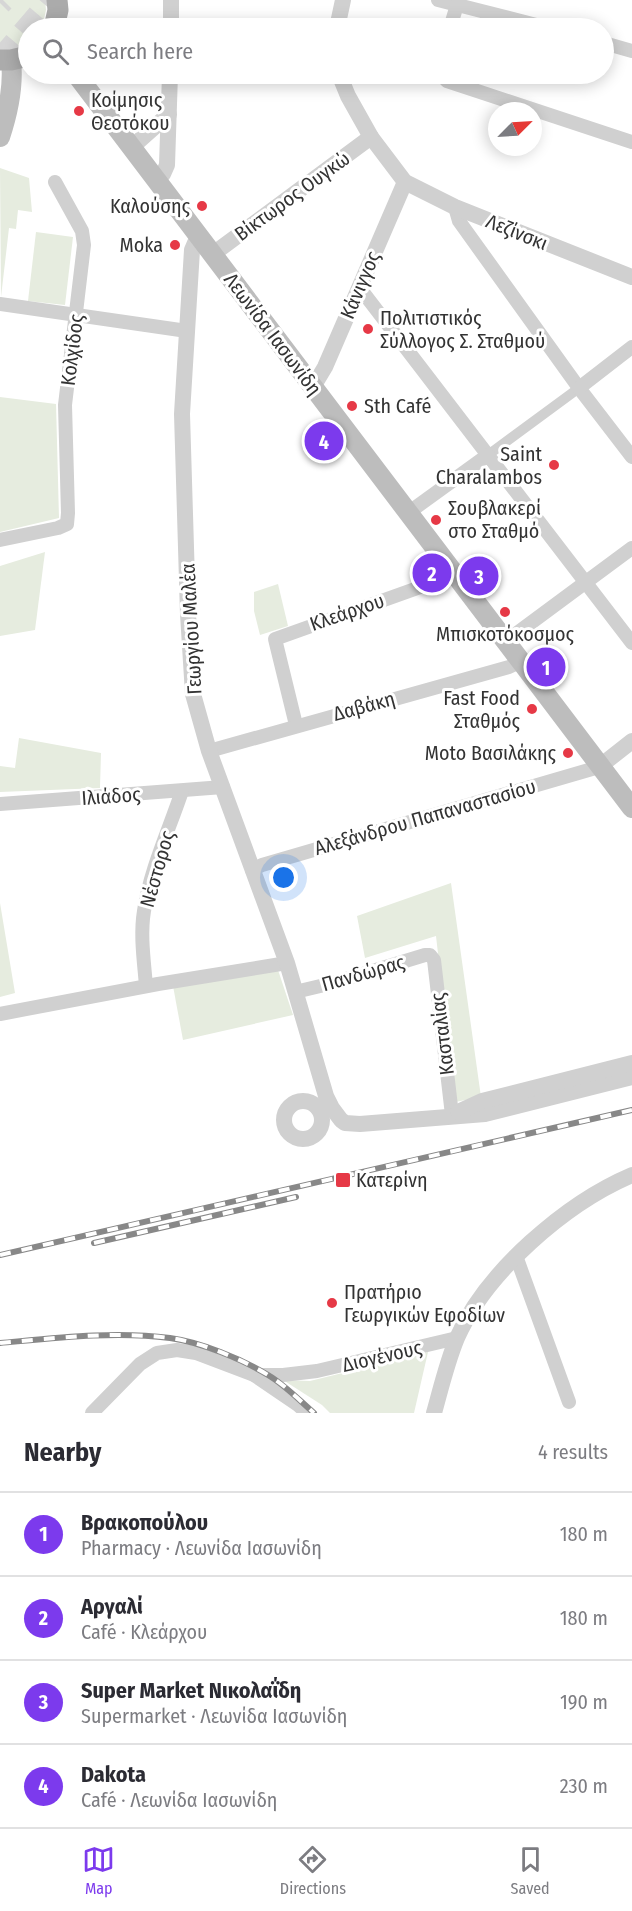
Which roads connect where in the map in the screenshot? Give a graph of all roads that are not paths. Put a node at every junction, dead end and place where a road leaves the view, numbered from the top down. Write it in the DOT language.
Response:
graph roads {
  1 [pos="57,0"];
  2 [pos="171,0"];
  3 [pos="343,0"];
  4 [pos="438,0"];
  5 [pos="457,4"];
  6 [pos="56,18"];
  7 [pos="171,18"];
  8 [pos="339,18"];
  9 [pos="453,18"];
  10 [pos="510,18"];
  11 [pos="614,46"];
  12 [pos="632,51"];
  13 [pos="13,59"];
  14 [pos="84,84"];
  15 [pos="170,84"];
  16 [pos="343,84"];
  17 [pos="456,84"];
  18 [pos="169,114"];
  19 [pos="0,137"];
  20 [pos="371,137"];
  21 [pos="632,142"];
  22 [pos="132,147"];
  23 [pos="156,180"];
  24 [pos="55,182"];
  25 [pos="405,182"];
  26 [pos="455,207"];
  27 [pos="207,247"];
  28 [pos="632,277"];
  29 [pos="359,287"];
  30 [pos="0,304"];
  31 [pos="75,314"];
  32 [pos="187,332"];
  33 [pos="632,347"];
  34 [pos="313,387"];
  35 [pos="579,388"];
  36 [pos="488,455"];
  37 [pos="632,457"];
  38 [pos="408,513"];
  39 [pos="0,540"];
  40 [pos="632,548"];
  41 [pos="454,575"];
  42 [pos="585,583"];
  43 [pos="505,642"];
  44 [pos="632,643"];
  45 [pos="520,662"];
  46 [pos="296,725"];
  47 [pos="632,741"];
  48 [pos="209,751"];
  49 [pos="599,766"];
  50 [pos="223,787"];
  51 [pos="182,791"];
  52 [pos="0,804"];
  53 [pos="632,808"];
  54 [pos="252,870"];
  55 [pos="430,955"];
  56 [pos="287,963"];
  57 [pos="146,986"];
  58 [pos="295,992"];
  59 [pos="0,1014"];
  60 [pos="630,1071"];
  61 [pos="322,1084"];
  62 [pos="309,1102"];
  63 [pos="332,1108"];
  64 [pos="452,1115"];
  65 [pos="322,1122"];
  66 [pos="632,1175"];
  67 [pos="516,1256"];
  68 [pos="457,1338"];
  69 [pos="254,1375"];
  70 [pos="569,1402"];
  71 [pos="92,1413"];
  72 [pos="307,1413"];
  73 [pos="434,1413"];
  1 -- 6 [label="main road"];
  2 -- 7 [label="street"];
  3 -- 8 [label="street"];
  4 -- 5 [label="street"];
  5 -- 9 [label="street"];
  5 -- 10 [label="street"];
  11 -- 12 [label="street"];
  13 -- 19 [label="main road"];
  14 -- 22 [label="main road, Λεωνίδα Ιασωνίδη"];
  15 -- 18 [label="street"];
  16 -- 20 [label="street"];
  17 -- 21 [label="street"];
  18 -- 22 [label="street"];
  18 -- 23 [label="street"];
  20 -- 25 [label="street"];
  20 -- 27 [label="street, Βίκτωρος Ουγκώ"];
  22 -- 23 [label="main road, Λεωνίδα Ιασωνίδη"];
  23 -- 27 [label="main road, Λεωνίδα Ιασωνίδη"];
  24 -- 31 [label="street, Κολχίδος"];
  25 -- 26 [label="street, Λεζίνσκι"];
  25 -- 29 [label="street, Κάνιγγος"];
  26 -- 28 [label="street, Λεζίνσκι"];
  26 -- 35 [label="street"];
  27 -- 32 [label="street, Γεωργίου Μαλέα"];
  27 -- 34 [label="main road, Λεωνίδα Ιασωνίδη"];
  29 -- 34 [label="street, Κάνιγγος"];
  29 -- 36 [label="street"];
  30 -- 31 [label="street"];
  31 -- 32 [label="street"];
  31 -- 39 [label="street, Κολχίδος"];
  32 -- 48 [label="street, Γεωργίου Μαλέα"];
  33 -- 35 [label="street"];
  34 -- 38 [label="main road, Λεωνίδα Ιασωνίδη"];
  35 -- 36 [label="street"];
  35 -- 37 [label="street"];
  36 -- 38 [label="street"];
  36 -- 42 [label="street"];
  38 -- 41 [label="main road, Λεωνίδα Ιασωνίδη"];
  40 -- 42 [label="street"];
  41 -- 43 [label="main road, Λεωνίδα Ιασωνίδη"];
  41 -- 46 [label="street, Κλεάρχου"];
  42 -- 43 [label="street"];
  42 -- 44 [label="street"];
  43 -- 45 [label="main road, Λεωνίδα Ιασωνίδη"];
  45 -- 46 [label="street, Δαβάκη"];
  45 -- 49 [label="main road, Λεωνίδα Ιασωνίδη"];
  46 -- 48 [label="street, Δαβάκη"];
  47 -- 49 [label="street"];
  48 -- 50 [label="street, Γεωργίου Μαλέα"];
  49 -- 53 [label="main road, Λεωνίδα Ιασωνίδη"];
  49 -- 54 [label="street, Αλεξάνδρου Παπαναστασίου"];
  50 -- 51 [label="street, Ιλιάδος"];
  50 -- 54 [label="street, Γεωργίου Μαλέα"];
  51 -- 52 [label="street, Ιλιάδος"];
  51 -- 57 [label="street, Νέστορος"];
  54 -- 56 [label="street, Γεωργίου Μαλέα"];
  55 -- 58 [label="street, Πανδώρας"];
  55 -- 64 [label="street, Κασταλίας"];
  56 -- 57 [label="street"];
  56 -- 58 [label="street, Γεωργίου Μαλέα"];
  57 -- 59 [label="street"];
  58 -- 61 [label="street, Γεωργίου Μαλέα"];
  60 -- 64 [label="street"];
  61 -- 62 [label="street"];
  61 -- 63 [label="street, Γεωργίου Μαλέα"];
  62 -- 63 [label="street"];
  62 -- 65 [label="street"];
  62 -- 65 [label="street"];
  63 -- 64 [label="street"];
  63 -- 65 [label="street"];
  66 -- 67 [label="street"];
  67 -- 68 [label="street"];
  67 -- 70 [label="street"];
  68 -- 69 [label="street, Διογένους"];
  68 -- 73 [label="street"];
  69 -- 71 [label="street, Διογένους"];
  69 -- 72 [label="street"];
}
